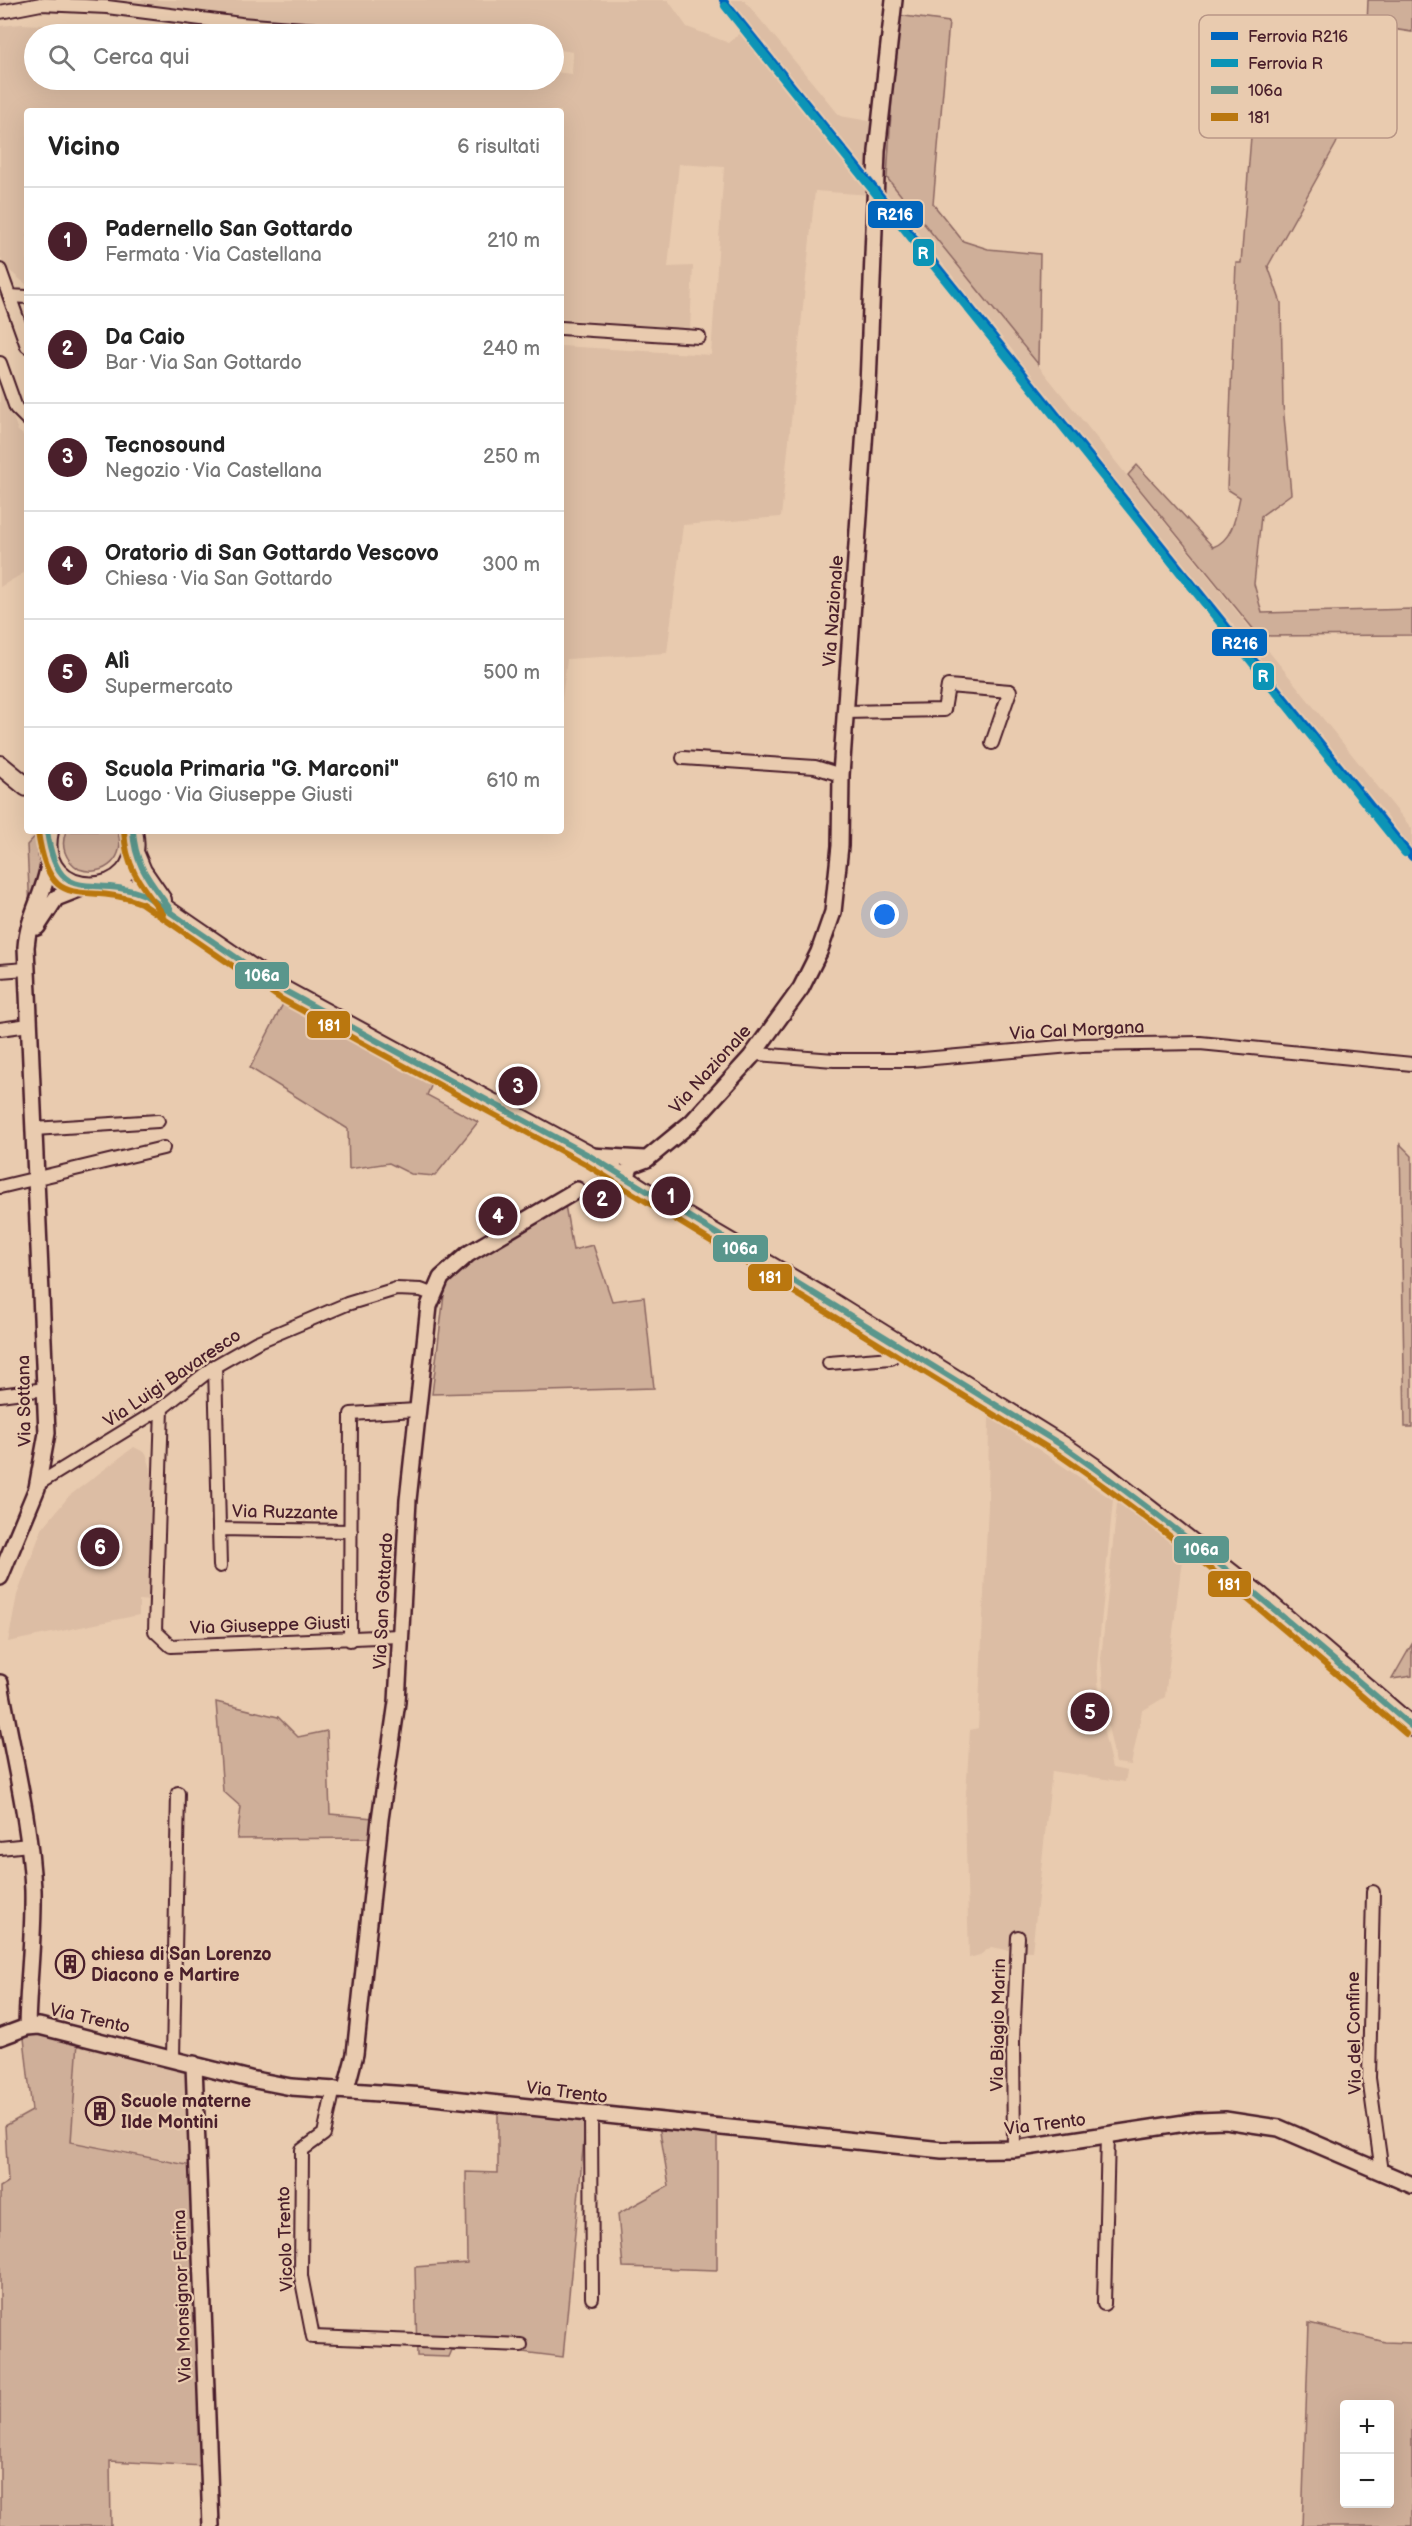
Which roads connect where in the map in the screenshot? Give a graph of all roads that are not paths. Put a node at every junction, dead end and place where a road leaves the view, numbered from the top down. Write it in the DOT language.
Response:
graph roads {
  1 [pos="894,0"];
  2 [pos="0,12"];
  3 [pos="241,24"];
  4 [pos="0,270"];
  5 [pos="10,296"];
  6 [pos="24,297"];
  7 [pos="564,328"];
  8 [pos="24,337"];
  9 [pos="699,337"];
  10 [pos="0,363"];
  11 [pos="24,416"];
  12 [pos="845,712"];
  13 [pos="992,743"];
  14 [pos="682,758"];
  15 [pos="0,765"];
  16 [pos="841,775"];
  17 [pos="23,786"];
  18 [pos="48,834"];
  19 [pos="133,834"];
  20 [pos="134,852"];
  21 [pos="50,858"];
  22 [pos="102,886"];
  23 [pos="84,887"];
  24 [pos="173,912"];
  25 [pos="26,966"];
  26 [pos="0,971"];
  27 [pos="28,1025"];
  28 [pos="0,1029"];
  29 [pos="747,1062"];
  30 [pos="1412,1064"];
  31 [pos="159,1121"];
  32 [pos="34,1129"];
  33 [pos="163,1148"];
  34 [pos="590,1156"];
  35 [pos="647,1159"];
  36 [pos="626,1178"];
  37 [pos="36,1179"];
  38 [pos="0,1187"];
  39 [pos="577,1190"];
  40 [pos="434,1295"];
  41 [pos="901,1345"];
  42 [pos="829,1364"];
  43 [pos="215,1366"];
  44 [pos="45,1389"];
  45 [pos="0,1395"];
  46 [pos="162,1408"];
  47 [pos="416,1410"];
  48 [pos="38,1484"];
  49 [pos="219,1528"];
  50 [pos="351,1530"];
  51 [pos="220,1566"];
  52 [pos="0,1577"];
  53 [pos="399,1636"];
  54 [pos="350,1640"];
  55 [pos="0,1683"];
  56 [pos="1412,1727"];
  57 [pos="178,1793"];
  58 [pos="29,1845"];
  59 [pos="0,1848"];
  60 [pos="1373,1892"];
  61 [pos="1018,1937"];
  62 [pos="27,2027"];
  63 [pos="0,2037"];
  64 [pos="172,2058"];
  65 [pos="194,2064"];
  66 [pos="340,2088"];
  67 [pos="591,2115"];
  68 [pos="1108,2135"];
  69 [pos="1014,2149"];
  70 [pos="1382,2172"];
  71 [pos="1412,2185"];
  72 [pos="592,2298"];
  73 [pos="1104,2304"];
  74 [pos="521,2345"];
  75 [pos="211,2526"];
  1 -- 12 [label="street, Via Nazionale"];
  2 -- 3 [label="street"];
  4 -- 5 [label="street"];
  5 -- 6 [label="street"];
  5 -- 8 [label="street"];
  7 -- 9 [label="street"];
  10 -- 11 [label="street"];
  12 -- 13 [label="street"];
  12 -- 16 [label="street, Via Nazionale"];
  14 -- 16 [label="street"];
  15 -- 17 [label="main road"];
  16 -- 29 [label="street, Via Nazionale"];
  18 -- 21 [label="main road"];
  19 -- 20 [label="main road"];
  20 -- 22 [label="main road"];
  20 -- 24 [label="main road"];
  21 -- 23 [label="main road"];
  21 -- 25 [label="street, Via Sottana"];
  22 -- 23 [label="main road"];
  22 -- 24 [label="main road"];
  23 -- 25 [label="street, Via Sottana"];
  24 -- 34 [label="main road"];
  25 -- 26 [label="street"];
  25 -- 27 [label="street, Via Sottana"];
  27 -- 28 [label="street"];
  27 -- 32 [label="street, Via Sottana"];
  29 -- 30 [label="street, Via Cal Morgana"];
  29 -- 35 [label="street, Via Nazionale"];
  31 -- 32 [label="street"];
  32 -- 37 [label="street, Via Sottana"];
  33 -- 37 [label="street"];
  34 -- 35 [label="street"];
  34 -- 36 [label="main road"];
  35 -- 36 [label="street, Via Nazionale"];
  36 -- 41 [label="main road"];
  37 -- 38 [label="street"];
  37 -- 44 [label="street, Via Sottana"];
  39 -- 40 [label="street, Via San Gottardo"];
  40 -- 43 [label="street, Via Luigi Bavaresco"];
  40 -- 47 [label="street, Via San Gottardo"];
  41 -- 42 [label="street"];
  41 -- 56 [label="main road"];
  43 -- 46 [label="street, Via Luigi Bavaresco"];
  43 -- 49 [label="street"];
  44 -- 45 [label="street"];
  44 -- 48 [label="street, Via Sottana"];
  46 -- 48 [label="street, Via Luigi Bavaresco"];
  46 -- 54 [label="street, Via Giuseppe Giusti"];
  47 -- 50 [label="street, Via Ruzzante"];
  47 -- 53 [label="street, Via San Gottardo"];
  48 -- 52 [label="street, Via Sottana"];
  49 -- 50 [label="street, Via Ruzzante"];
  49 -- 51 [label="street"];
  50 -- 54 [label="street, Via Ruzzante"];
  53 -- 54 [label="street, Via Giuseppe Giusti"];
  53 -- 66 [label="street, Via San Gottardo"];
  55 -- 58 [label="street"];
  57 -- 64 [label="street"];
  58 -- 59 [label="street"];
  58 -- 62 [label="street"];
  60 -- 70 [label="street, Via del Confine"];
  61 -- 69 [label="street, Via Biagio Marin"];
  62 -- 63 [label="street"];
  62 -- 64 [label="street, Via Trento"];
  64 -- 65 [label="street, Via Trento"];
  65 -- 66 [label="street, Via Trento"];
  65 -- 75 [label="street, Via Monsignor Farina"];
  66 -- 67 [label="street, Via Trento"];
  66 -- 74 [label="street, Vicolo Trento"];
  67 -- 69 [label="street, Via Trento"];
  67 -- 72 [label="street"];
  68 -- 69 [label="street, Via Trento"];
  68 -- 70 [label="street, Via Trento"];
  68 -- 73 [label="street, Via Trento"];
  70 -- 71 [label="street, Via Trento"];
}
